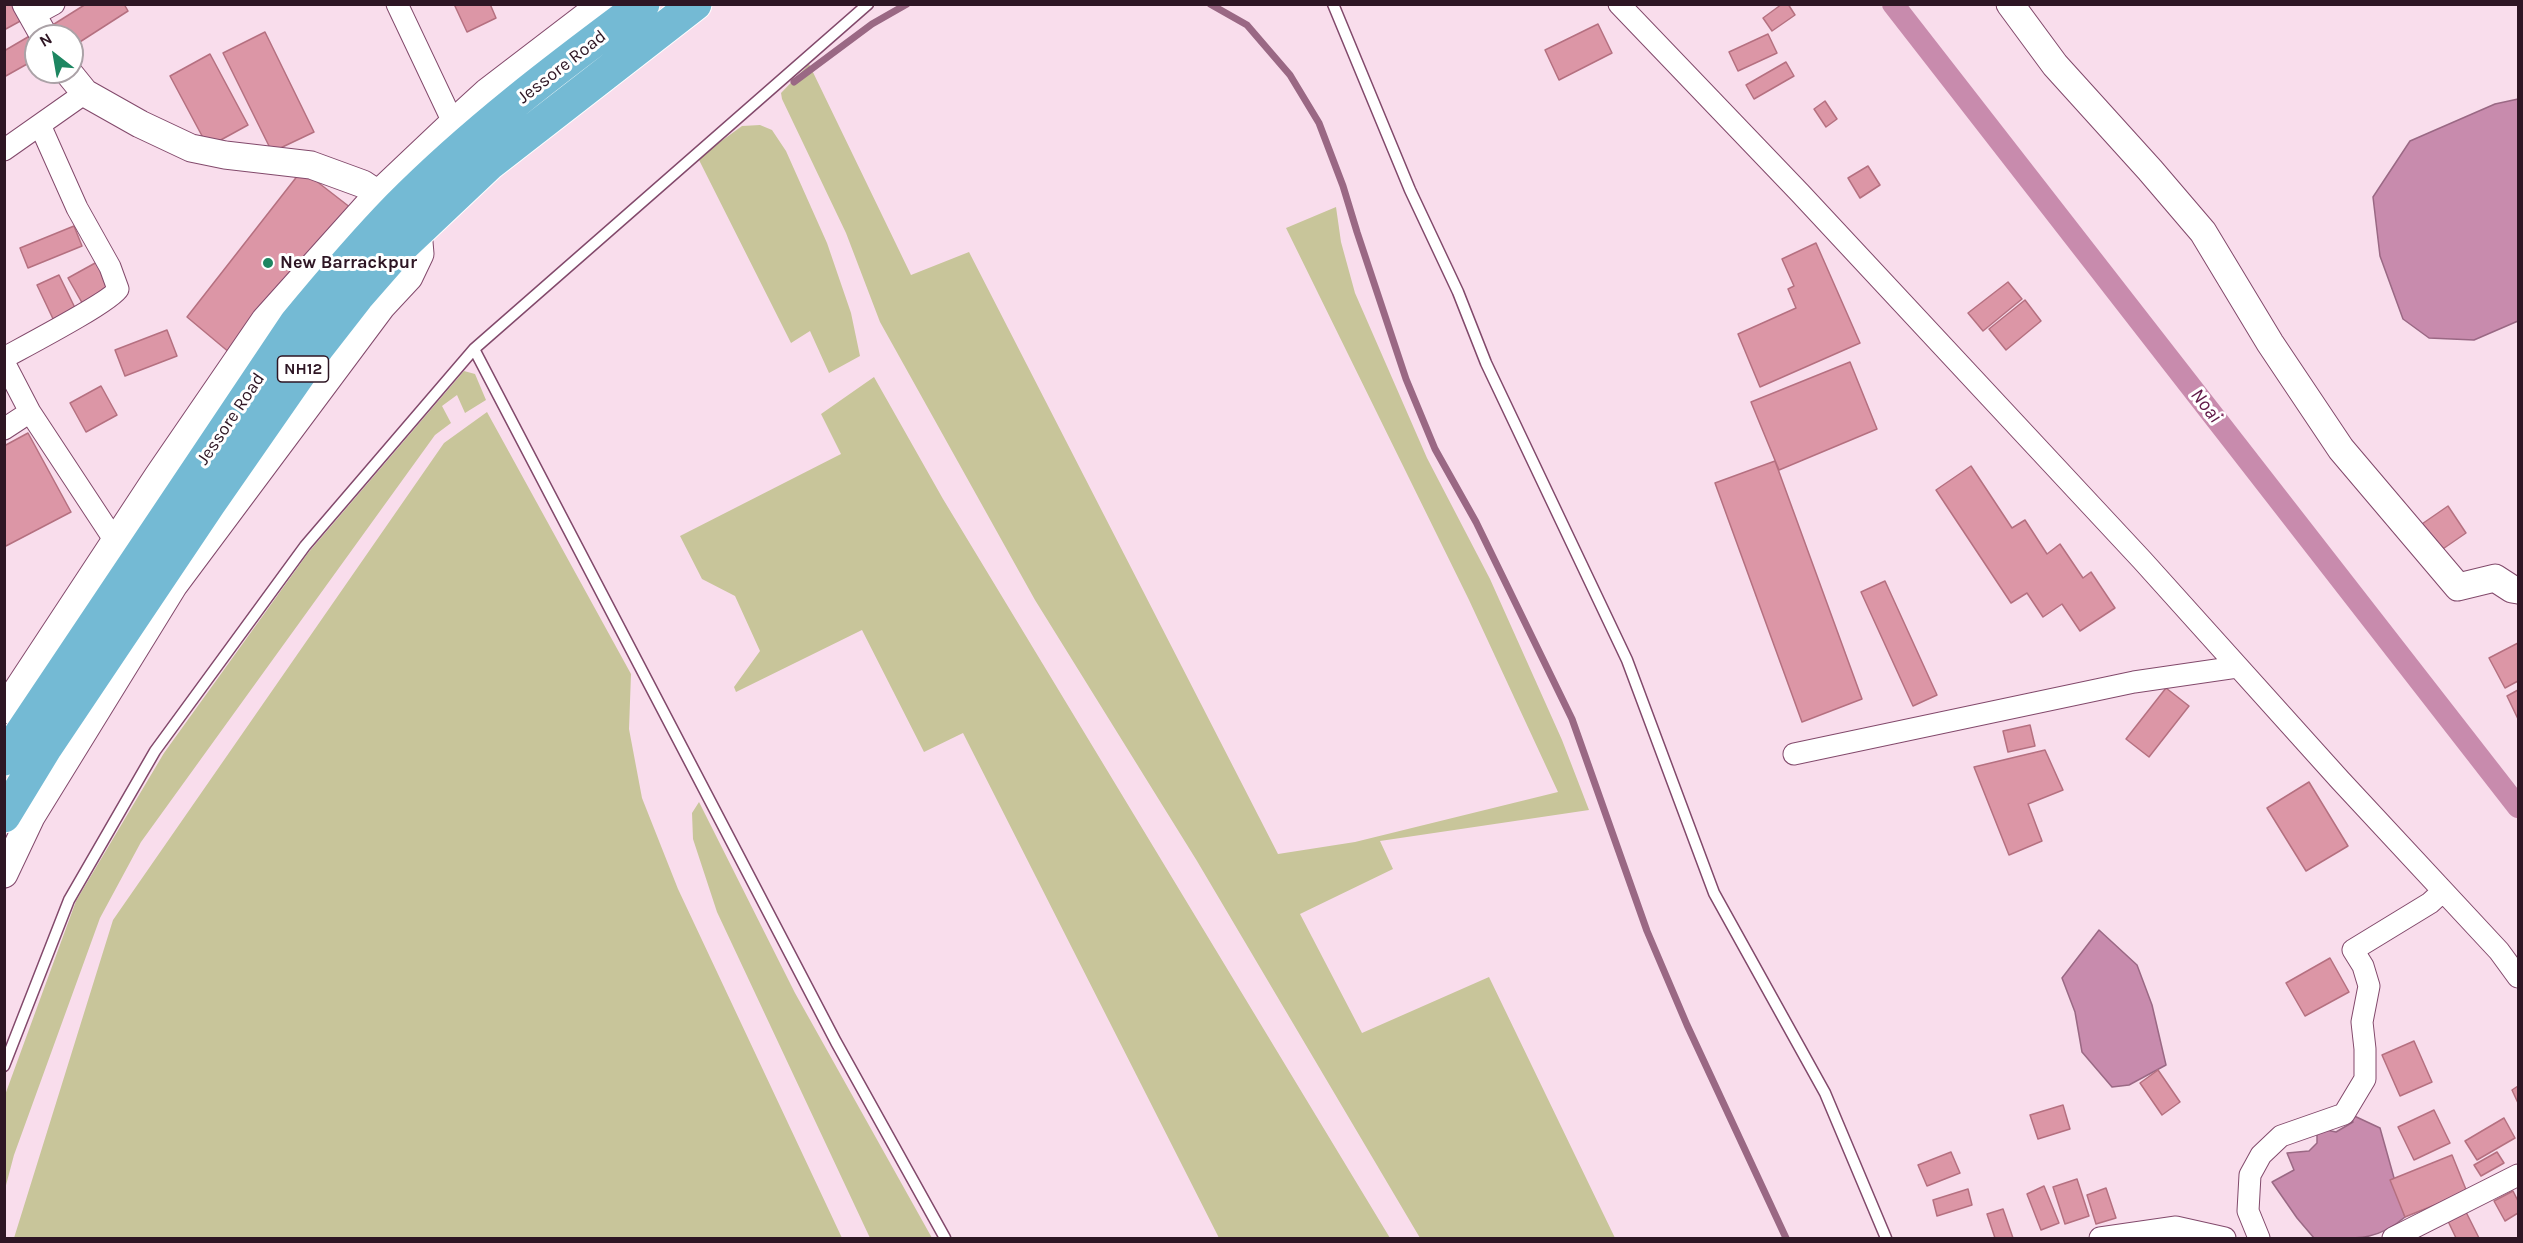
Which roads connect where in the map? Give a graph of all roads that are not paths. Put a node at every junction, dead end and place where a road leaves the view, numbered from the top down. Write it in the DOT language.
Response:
graph roads {
  1 [pos="397,4"];
  2 [pos="602,4"];
  3 [pos="643,4"];
  4 [pos="695,4"];
  5 [pos="868,4"];
  6 [pos="1333,4"];
  7 [pos="1618,4"];
  8 [pos="2010,4"];
  9 [pos="78,84"];
  10 [pos="85,93"];
  11 [pos="40,125"];
  12 [pos="459,134"];
  13 [pos="4,150"];
  14 [pos="378,194"];
  15 [pos="418,230"];
  16 [pos="474,349"];
  17 [pos="4,360"];
  18 [pos="30,412"];
  19 [pos="4,429"];
  20 [pos="115,541"];
  21 [pos="2518,590"];
  22 [pos="2237,667"];
  23 [pos="4,710"];
  24 [pos="1794,754"];
  25 [pos="4,759"];
  26 [pos="4,816"];
  27 [pos="4,874"];
  28 [pos="2443,891"];
  29 [pos="2518,977"];
  30 [pos="4,1066"];
  31 [pos="2518,1175"];
  32 [pos="945,1239"];
  33 [pos="1886,1239"];
  34 [pos="2100,1239"];
  35 [pos="2225,1239"];
  36 [pos="2259,1239"];
  37 [pos="2393,1239"];
  1 -- 12 [label="street"];
  2 -- 12 [label="street"];
  3 -- 12 [label="highway, Jessore Road / NH12"];
  4 -- 15 [label="highway, NH12"];
  5 -- 16 [label="lane"];
  6 -- 33 [label="lane"];
  7 -- 22 [label="street"];
  8 -- 21 [label="street"];
  9 -- 10 [label="street"];
  10 -- 11 [label="street"];
  10 -- 14 [label="street"];
  11 -- 13 [label="street"];
  11 -- 17 [label="street"];
  12 -- 14 [label="street"];
  12 -- 25 [label="highway, Jessore Road / NH12"];
  14 -- 20 [label="street"];
  15 -- 26 [label="highway, NH12"];
  15 -- 27 [label="street"];
  16 -- 30 [label="lane"];
  16 -- 32 [label="lane"];
  17 -- 18 [label="street"];
  18 -- 19 [label="street"];
  18 -- 20 [label="street"];
  20 -- 23 [label="street"];
  22 -- 24 [label="street"];
  22 -- 28 [label="street"];
  28 -- 29 [label="street"];
  28 -- 36 [label="street"];
  31 -- 37 [label="street"];
  34 -- 35 [label="street"];
}
